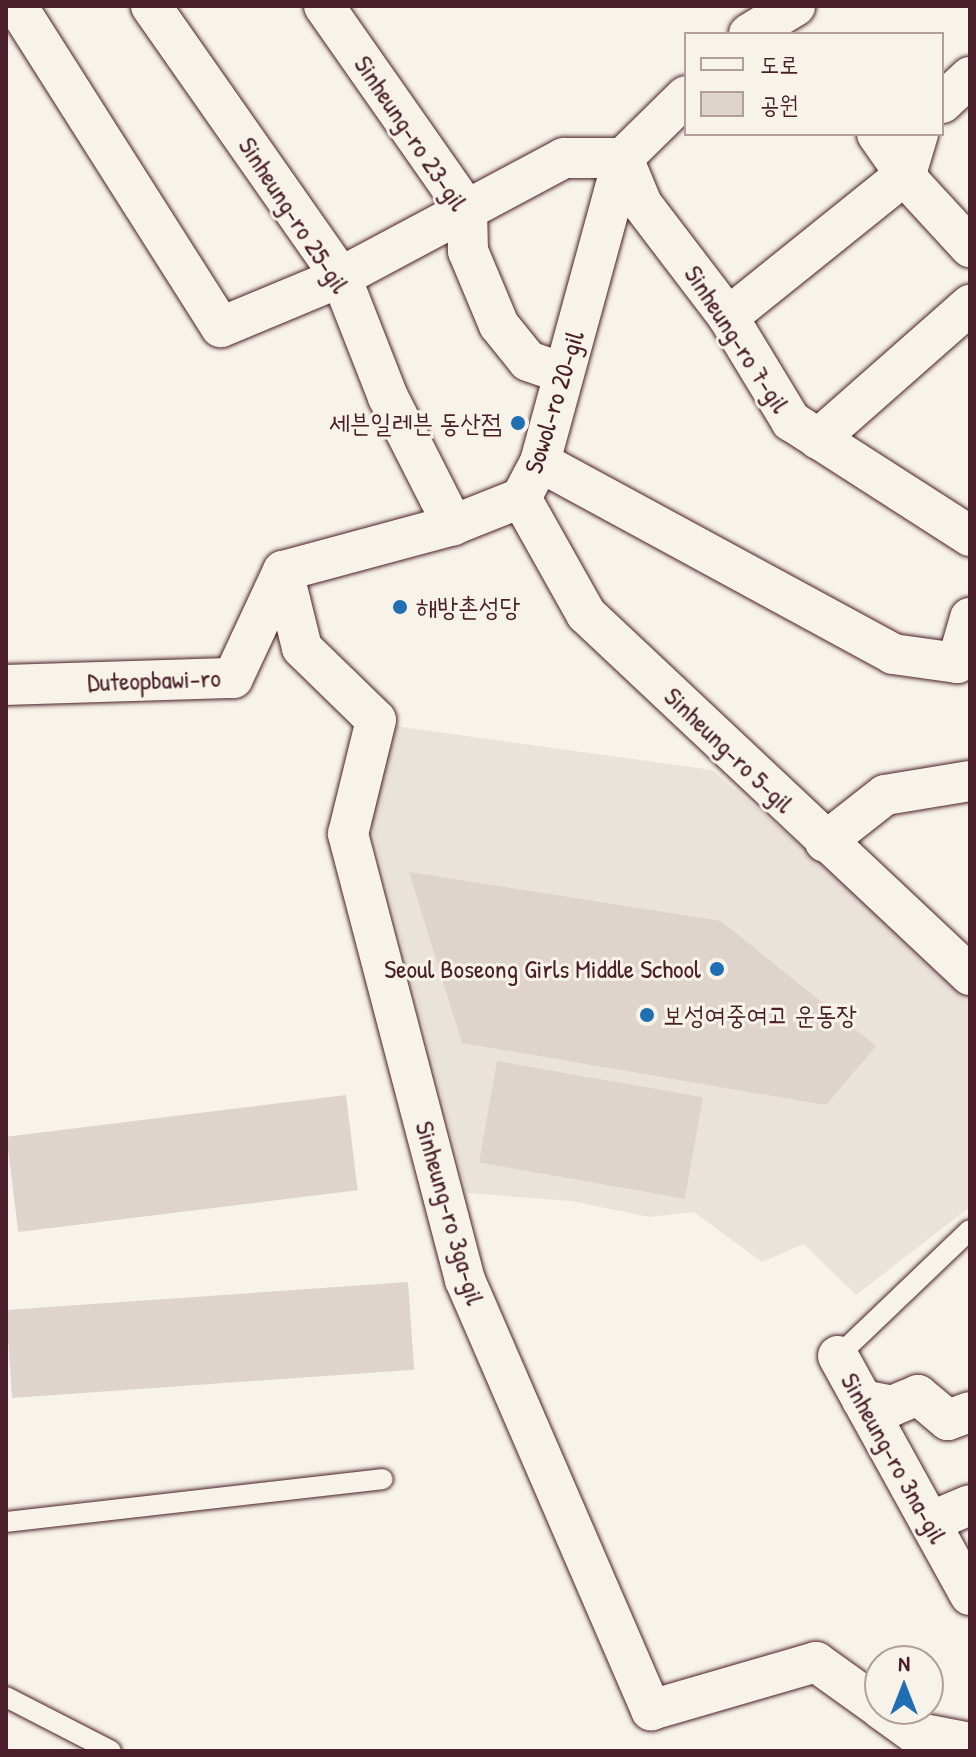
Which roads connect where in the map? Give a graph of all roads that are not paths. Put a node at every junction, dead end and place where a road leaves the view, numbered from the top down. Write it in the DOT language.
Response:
graph roads {
  1 [pos="17,6"];
  2 [pos="151,6"];
  3 [pos="324,6"];
  4 [pos="970,77"];
  5 [pos="684,98"];
  6 [pos="944,101"];
  7 [pos="878,136"];
  8 [pos="917,136"];
  9 [pos="623,158"];
  10 [pos="906,174"];
  11 [pos="467,210"];
  12 [pos="970,247"];
  13 [pos="341,277"];
  14 [pos="970,305"];
  15 [pos="728,317"];
  16 [pos="563,373"];
  17 [pos="818,439"];
  18 [pos="540,462"];
  19 [pos="521,498"];
  20 [pos="453,525"];
  21 [pos="970,536"];
  22 [pos="283,571"];
  23 [pos="970,618"];
  24 [pos="6,685"];
  25 [pos="970,781"];
  26 [pos="825,842"];
  27 [pos="970,975"];
  28 [pos="970,1230"];
  29 [pos="838,1356"];
  30 [pos="862,1400"];
  31 [pos="970,1412"];
  32 [pos="383,1479"];
  33 [pos="970,1505"];
  34 [pos="6,1522"];
  35 [pos="930,1522"];
  36 [pos="970,1595"];
  37 [pos="864,1696"];
  38 [pos="6,1697"];
  39 [pos="904,1725"];
  40 [pos="970,1743"];
  41 [pos="111,1751"];
  1 -- 13 [label="street"];
  2 -- 13 [label="street, Sinheung-ro 25-gil"];
  3 -- 11 [label="street, Sinheung-ro 23-gil"];
  4 -- 6 [label="street"];
  5 -- 9 [label="street"];
  7 -- 10 [label="street"];
  8 -- 10 [label="street"];
  9 -- 11 [label="street"];
  9 -- 15 [label="street, Sinheung-ro 7-gil"];
  9 -- 16 [label="street, Sowol-ro 20-gil"];
  10 -- 12 [label="street"];
  10 -- 15 [label="street"];
  11 -- 13 [label="street"];
  11 -- 16 [label="street, Sinheung-ro 23-gil"];
  13 -- 20 [label="street, Sinheung-ro 25-gil"];
  14 -- 17 [label="street"];
  15 -- 17 [label="street, Sinheung-ro 7-gil"];
  16 -- 18 [label="street, Sowol-ro 20-gil"];
  17 -- 21 [label="street, Sinheung-ro 7-gil"];
  18 -- 19 [label="street, Sowol-ro 20-gil"];
  18 -- 23 [label="street"];
  19 -- 20 [label="street, Sowol-ro 20-gil"];
  19 -- 26 [label="street, Sinheung-ro 5-gil"];
  20 -- 22 [label="street, Sowol-ro 20-gil"];
  22 -- 24 [label="street, Duteopbawi-ro"];
  22 -- 37 [label="street, Sinheung-ro 3ga-gil"];
  25 -- 26 [label="street"];
  26 -- 27 [label="street, Sinheung-ro 5-gil"];
  28 -- 29 [label="lane, Sinheung-ro 3na-gil"];
  29 -- 30 [label="street, Sinheung-ro 3na-gil"];
  30 -- 31 [label="street"];
  30 -- 35 [label="street, Sinheung-ro 3na-gil"];
  32 -- 34 [label="lane"];
  33 -- 35 [label="street"];
  35 -- 36 [label="street, Sinheung-ro 3na-gil"];
  38 -- 41 [label="lane"];
  39 -- 40 [label="street, Sinheung-ro 3ga-gil"];
}
